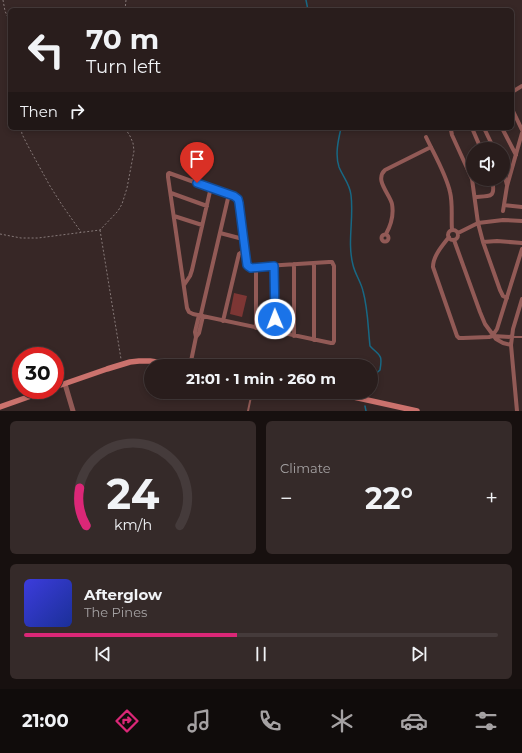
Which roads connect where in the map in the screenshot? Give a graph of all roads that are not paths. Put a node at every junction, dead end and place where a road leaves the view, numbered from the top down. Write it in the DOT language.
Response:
graph roads {
  1 [pos="514,113"];
  2 [pos="451,130"];
  3 [pos="473,130"];
  4 [pos="485,130"];
  5 [pos="503,130"];
  6 [pos="522,130"];
  7 [pos="522,133"];
  8 [pos="426,137"];
  9 [pos="478,142"];
  10 [pos="491,142"];
  11 [pos="431,147"];
  12 [pos="516,155"];
  13 [pos="510,176"];
  14 [pos="493,186"];
  15 [pos="507,186"];
  16 [pos="211,187"];
  17 [pos="171,193"];
  18 [pos="229,194"];
  19 [pos="474,197"];
  20 [pos="504,205"];
  21 [pos="207,206"];
  22 [pos="522,207"];
  23 [pos="503,211"];
  24 [pos="174,216"];
  25 [pos="522,221"];
  26 [pos="478,223"];
  27 [pos="202,225"];
  28 [pos="452,230"];
  29 [pos="458,232"];
  30 [pos="220,233"];
  31 [pos="386,234"];
  32 [pos="449,237"];
  33 [pos="243,239"];
  34 [pos="454,240"];
  35 [pos="483,242"];
  36 [pos="522,243"];
  37 [pos="522,249"];
  38 [pos="245,250"];
  39 [pos="314,263"];
  40 [pos="294,264"];
  41 [pos="274,266"];
  42 [pos="256,268"];
  43 [pos="184,285"];
  44 [pos="507,298"];
  45 [pos="522,300"];
  46 [pos="201,315"];
  47 [pos="223,321"];
  48 [pos="256,328"];
  49 [pos="275,332"];
  50 [pos="294,336"];
  51 [pos="493,336"];
  52 [pos="512,337"];
  53 [pos="522,337"];
  54 [pos="314,340"];
  55 [pos="511,345"];
  56 [pos="191,359"];
  57 [pos="144,361"];
  58 [pos="65,384"];
  59 [pos="23,399"];
  60 [pos="251,399"];
  61 [pos="358,399"];
  62 [pos="0,407"];
  63 [pos="396,409"];
  64 [pos="73,411"];
  65 [pos="248,411"];
  66 [pos="417,411"];
  67 [pos="517,411"];
  1 -- 6 [label="street"];
  2 -- 19 [label="street"];
  3 -- 9 [label="street"];
  4 -- 10 [label="street"];
  5 -- 12 [label="street"];
  7 -- 12 [label="street"];
  8 -- 11 [label="street"];
  11 -- 28 [label="street"];
  11 -- 31 [label="street"];
  12 -- 13 [label="street"];
  14 -- 19 [label="street"];
  15 -- 20 [label="street"];
  16 -- 17 [label="street"];
  16 -- 18 [label="street"];
  16 -- 21 [label="street"];
  17 -- 21 [label="street"];
  17 -- 24 [label="street"];
  18 -- 30 [label="street"];
  18 -- 33 [label="street"];
  19 -- 26 [label="street"];
  20 -- 22 [label="street"];
  20 -- 23 [label="street"];
  21 -- 27 [label="street"];
  24 -- 27 [label="street"];
  24 -- 43 [label="street"];
  25 -- 26 [label="street"];
  26 -- 29 [label="street"];
  26 -- 35 [label="street"];
  27 -- 43 [label="street"];
  28 -- 29 [label="street"];
  28 -- 32 [label="street"];
  29 -- 34 [label="street"];
  30 -- 33 [label="street"];
  30 -- 46 [label="street"];
  32 -- 34 [label="street"];
  32 -- 51 [label="street"];
  33 -- 38 [label="street"];
  34 -- 51 [label="street"];
  35 -- 36 [label="street"];
  35 -- 44 [label="street"];
  37 -- 44 [label="street"];
  38 -- 42 [label="street"];
  38 -- 47 [label="street"];
  39 -- 40 [label="street"];
  39 -- 54 [label="street"];
  39 -- 54 [label="street"];
  40 -- 41 [label="street"];
  40 -- 50 [label="street"];
  41 -- 42 [label="street"];
  41 -- 49 [label="street"];
  42 -- 48 [label="street"];
  43 -- 46 [label="street"];
  44 -- 51 [label="street"];
  45 -- 52 [label="street"];
  46 -- 47 [label="street"];
  46 -- 56 [label="street"];
  47 -- 48 [label="street"];
  48 -- 49 [label="street"];
  49 -- 50 [label="street"];
  50 -- 54 [label="street"];
  51 -- 52 [label="street"];
  51 -- 55 [label="street"];
  52 -- 53 [label="lane"];
  52 -- 55 [label="street"];
  55 -- 67 [label="street"];
  57 -- 58 [label="main road"];
  58 -- 64 [label="street"];
  59 -- 62 [label="main road"];
  60 -- 65 [label="lane"];
  61 -- 63 [label="main road"];
  63 -- 66 [label="main road"];
}
